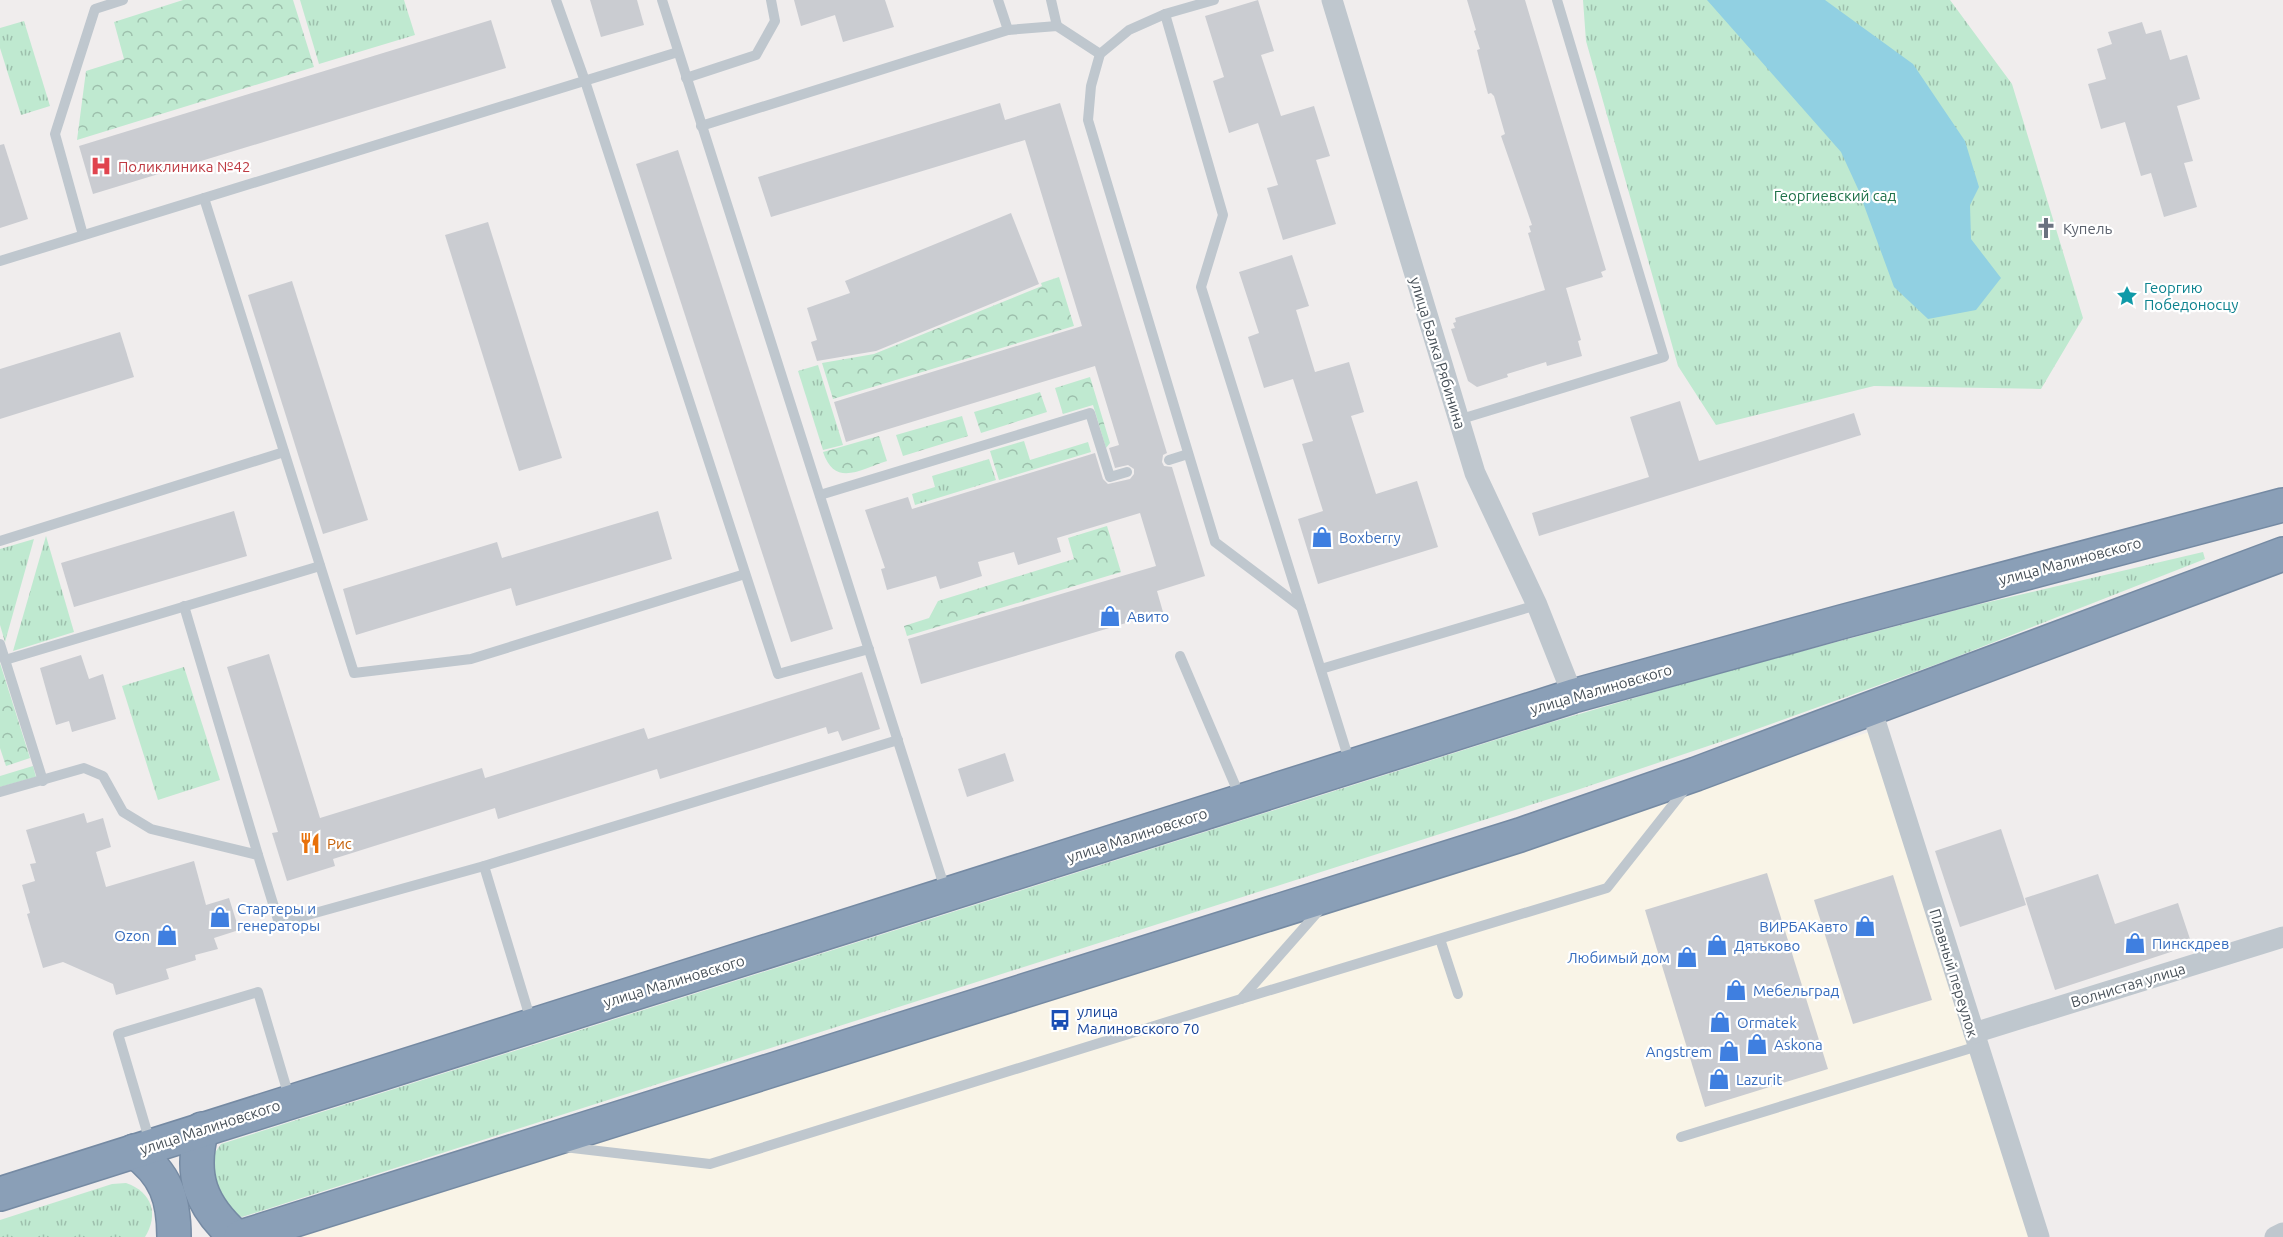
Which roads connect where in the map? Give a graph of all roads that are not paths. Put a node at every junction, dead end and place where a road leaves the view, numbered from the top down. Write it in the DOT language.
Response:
graph roads {
  1 [pos="123,0"];
  2 [pos="556,0"];
  3 [pos="662,0"];
  4 [pos="771,0"];
  5 [pos="998,0"];
  6 [pos="1051,0"];
  7 [pos="1214,0"];
  8 [pos="1332,0"];
  9 [pos="1557,0"];
  10 [pos="1165,14"];
  11 [pos="1058,26"];
  12 [pos="1008,30"];
  13 [pos="678,52"];
  14 [pos="1100,54"];
  15 [pos="686,78"];
  16 [pos="585,81"];
  17 [pos="701,126"];
  18 [pos="204,198"];
  19 [pos="83,235"];
  20 [pos="0,261"];
  21 [pos="1458,420"];
  22 [pos="284,452"];
  23 [pos="1188,454"];
  24 [pos="1169,460"];
  25 [pos="1127,472"];
  26 [pos="820,495"];
  27 [pos="2283,505"];
  28 [pos="0,541"];
  29 [pos="2283,554"];
  30 [pos="320,566"];
  31 [pos="745,574"];
  32 [pos="1537,605"];
  33 [pos="184,606"];
  34 [pos="1301,607"];
  35 [pos="0,644"];
  36 [pos="869,649"];
  37 [pos="1180,656"];
  38 [pos="5,660"];
  39 [pos="1321,669"];
  40 [pos="1574,696"];
  41 [pos="1871,708"];
  42 [pos="898,740"];
  43 [pos="1352,767"];
  44 [pos="1696,774"];
  45 [pos="43,781"];
  46 [pos="0,792"];
  47 [pos="1242,802"];
  48 [pos="258,855"];
  49 [pos="484,866"];
  50 [pos="1336,892"];
  51 [pos="947,895"];
  52 [pos="2283,937"];
  53 [pos="1440,939"];
  54 [pos="1458,994"];
  55 [pos="1241,999"];
  56 [pos="532,1025"];
  57 [pos="1976,1040"];
  58 [pos="291,1101"];
  59 [pos="202,1129"];
  60 [pos="1681,1137"];
  61 [pos="536,1144"];
  62 [pos="143,1148"];
  63 [pos="0,1194"];
  64 [pos="2283,1233"];
  65 [pos="174,1237"];
  66 [pos="238,1237"];
  67 [pos="2039,1237"];
  68 [pos="2275,1237"];
  1 -- 19 [label="lane"];
  2 -- 16 [label="lane"];
  3 -- 13 [label="lane"];
  4 -- 15 [label="lane"];
  5 -- 12 [label="lane"];
  6 -- 11 [label="lane"];
  7 -- 10 [label="lane"];
  8 -- 21 [label="street, улица Балка Рябинина"];
  9 -- 21 [label="lane"];
  10 -- 14 [label="lane"];
  10 -- 34 [label="lane"];
  11 -- 12 [label="lane"];
  11 -- 14 [label="lane"];
  12 -- 17 [label="lane"];
  13 -- 15 [label="lane"];
  13 -- 16 [label="lane"];
  14 -- 23 [label="lane"];
  15 -- 17 [label="lane"];
  16 -- 18 [label="lane"];
  16 -- 31 [label="lane"];
  17 -- 26 [label="lane"];
  18 -- 19 [label="lane"];
  18 -- 22 [label="lane"];
  19 -- 20 [label="lane"];
  21 -- 32 [label="street, улица Балка Рябинина"];
  22 -- 28 [label="lane"];
  22 -- 30 [label="lane"];
  23 -- 24 [label="lane"];
  23 -- 34 [label="lane"];
  25 -- 26 [label="lane"];
  26 -- 36 [label="lane"];
  27 -- 40 [label="highway, улица Малиновского"];
  29 -- 41 [label="highway"];
  30 -- 31 [label="lane"];
  30 -- 33 [label="lane"];
  31 -- 36 [label="lane"];
  32 -- 39 [label="lane"];
  32 -- 40 [label="street, улица Балка Рябинина"];
  33 -- 38 [label="lane"];
  33 -- 48 [label="lane"];
  34 -- 39 [label="lane"];
  35 -- 38 [label="lane"];
  36 -- 42 [label="lane"];
  37 -- 47 [label="lane"];
  38 -- 45 [label="lane"];
  39 -- 43 [label="lane"];
  40 -- 43 [label="highway, улица Малиновского"];
  41 -- 44 [label="highway"];
  41 -- 57 [label="street, Плавный переулок"];
  42 -- 49 [label="lane"];
  42 -- 51 [label="lane"];
  43 -- 47 [label="highway, улица Малиновского"];
  44 -- 50 [label="highway"];
  44 -- 53 [label="lane"];
  45 -- 46 [label="lane"];
  45 -- 48 [label="lane"];
  47 -- 51 [label="highway, улица Малиновского"];
  48 -- 49 [label="lane"];
  49 -- 56 [label="lane"];
  50 -- 55 [label="lane"];
  50 -- 61 [label="highway"];
  51 -- 56 [label="highway, улица Малиновского"];
  52 -- 57 [label="street, Волнистая улица"];
  53 -- 54 [label="lane"];
  53 -- 55 [label="lane"];
  55 -- 61 [label="lane"];
  56 -- 58 [label="highway, улица Малиновского"];
  57 -- 60 [label="lane"];
  57 -- 67 [label="street, Плавный переулок"];
  58 -- 59 [label="highway, улица Малиновского"];
  58 -- 62 [label="lane"];
  59 -- 62 [label="highway, улица Малиновского"];
  59 -- 66 [label="highway"];
  61 -- 66 [label="highway"];
  62 -- 63 [label="highway, улица Малиновского"];
  62 -- 65 [label="highway"];
  64 -- 68 [label="street"];
}
